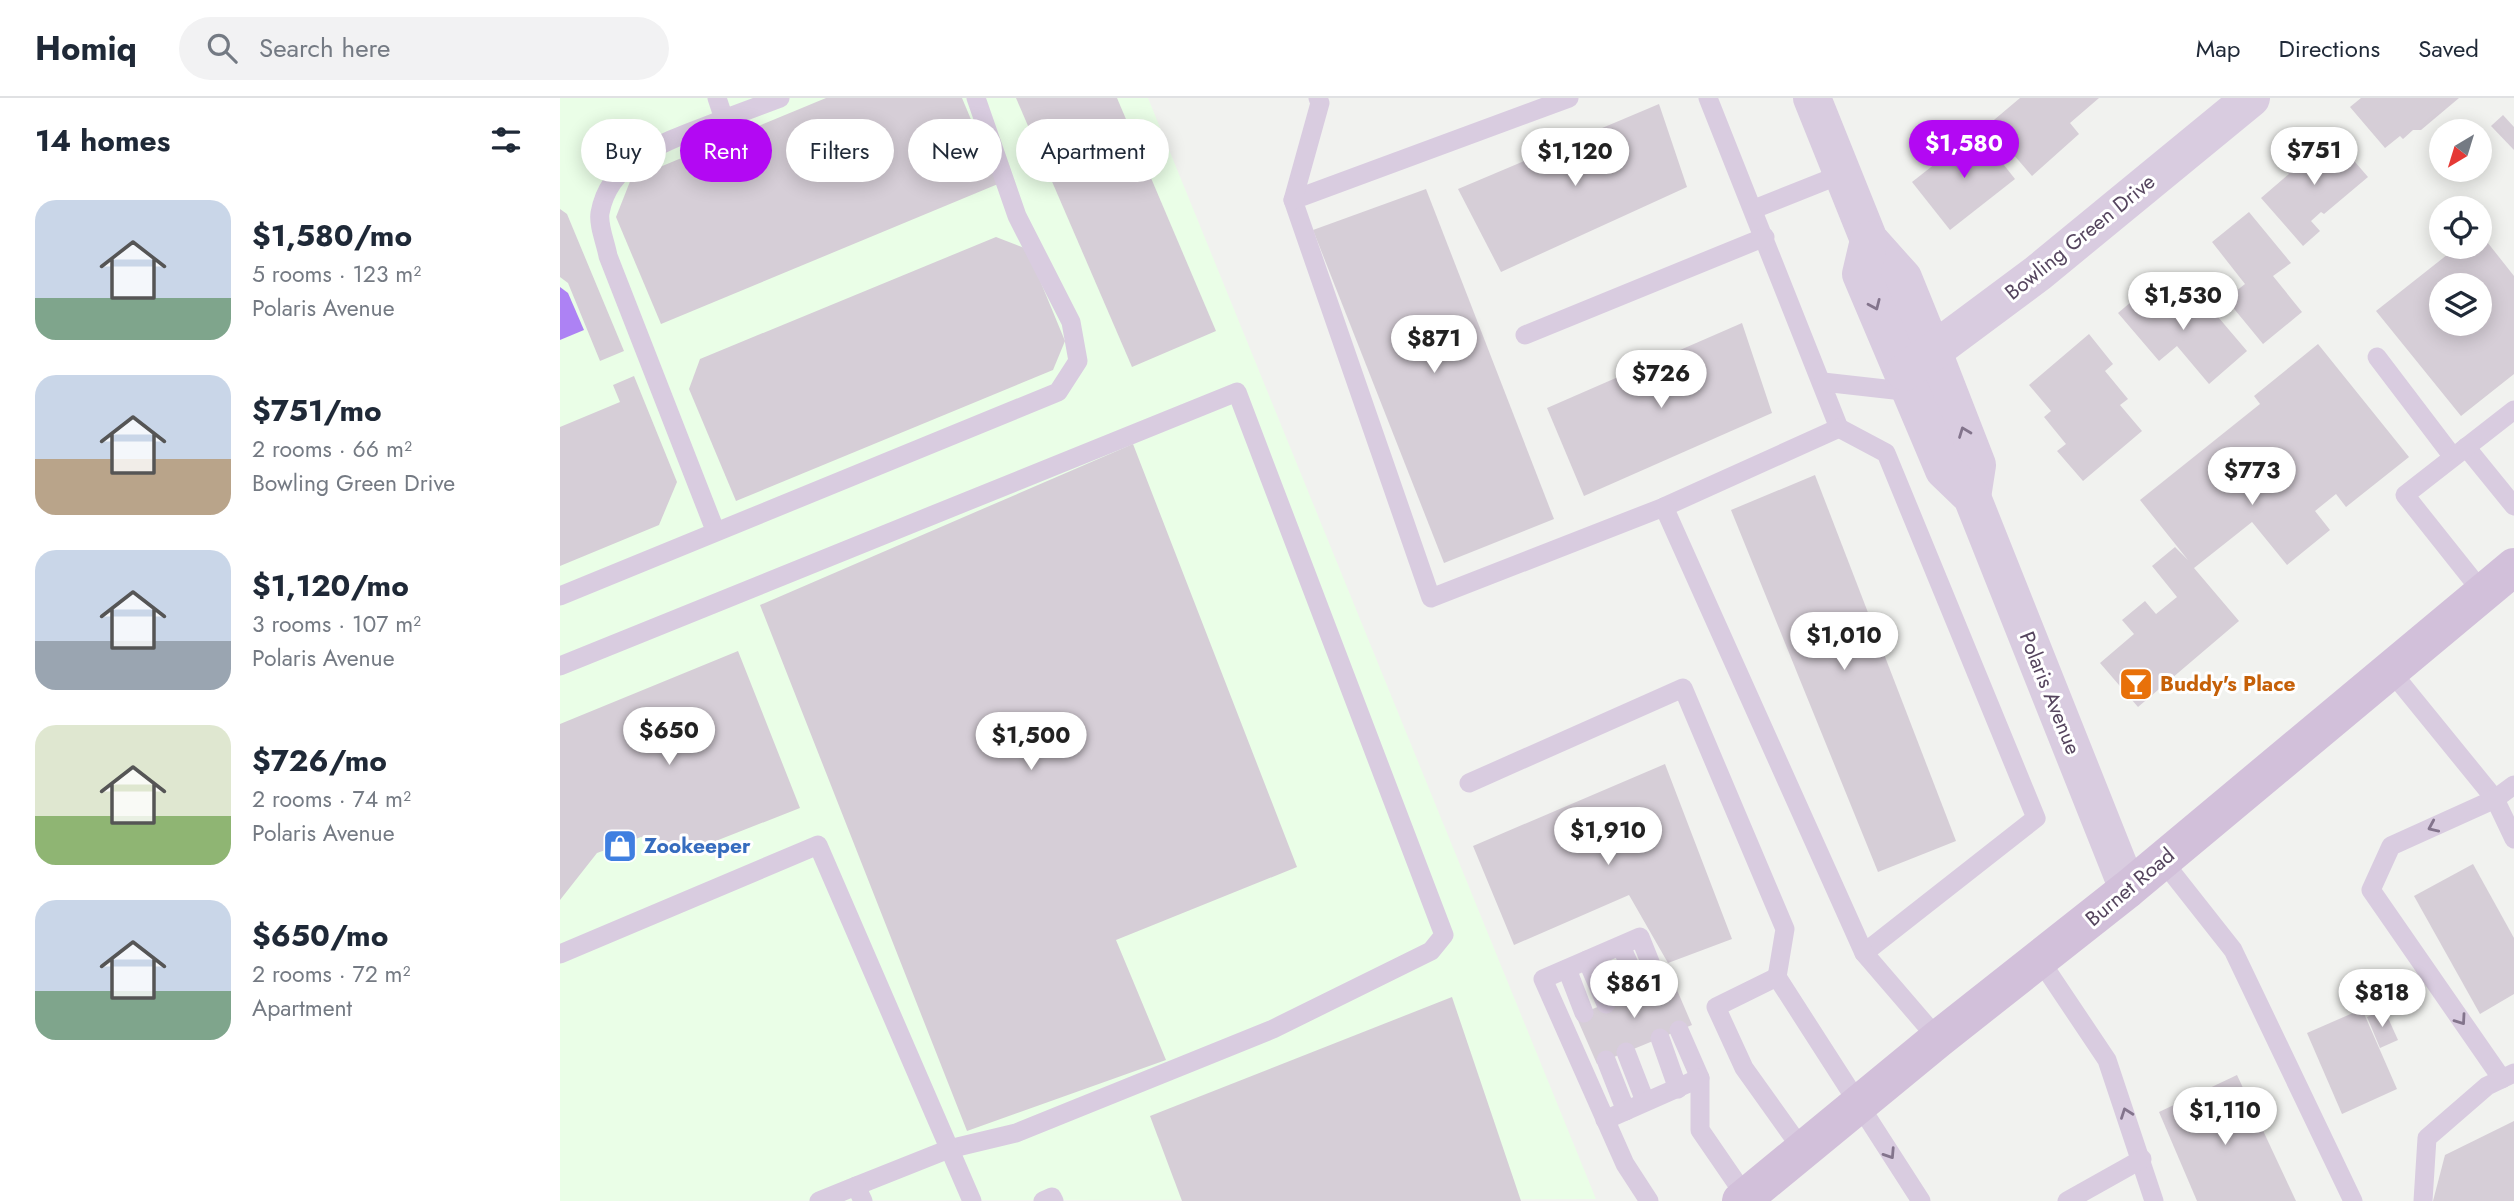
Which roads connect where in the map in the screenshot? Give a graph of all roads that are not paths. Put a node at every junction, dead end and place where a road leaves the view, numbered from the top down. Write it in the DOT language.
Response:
graph roads {
  1 [pos="717,98"];
  2 [pos="780,98"];
  3 [pos="976,98"];
  4 [pos="1318,98"];
  5 [pos="1569,98"];
  6 [pos="1708,98"];
  7 [pos="1812,98"];
  8 [pos="2251,98"];
  9 [pos="724,119"];
  10 [pos="680,137"];
  11 [pos="1842,174"];
  12 [pos="1293,200"];
  13 [pos="1755,209"];
  14 [pos="1765,237"];
  15 [pos="1525,335"];
  16 [pos="2376,357"];
  17 [pos="1917,372"];
  18 [pos="1823,382"];
  19 [pos="2514,410"];
  20 [pos="1839,428"];
  21 [pos="2459,452"];
  22 [pos="2514,506"];
  23 [pos="1664,508"];
  24 [pos="715,530"];
  25 [pos="2514,567"];
  26 [pos="2483,593"];
  27 [pos="560,596"];
  28 [pos="560,666"];
  29 [pos="2390,670"];
  30 [pos="1469,783"];
  31 [pos="2514,785"];
  32 [pos="2495,799"];
  33 [pos="2514,839"];
  34 [pos="2162,860"];
  35 [pos="2128,889"];
  36 [pos="1621,946"];
  37 [pos="1864,953"];
  38 [pos="560,954"];
  39 [pos="1587,960"];
  40 [pos="2040,960"];
  41 [pos="1567,969"];
  42 [pos="1777,978"];
  43 [pos="1606,1004"];
  44 [pos="1584,1013"];
  45 [pos="1679,1030"];
  46 [pos="1660,1038"];
  47 [pos="1938,1039"];
  48 [pos="1626,1052"];
  49 [pos="1606,1060"];
  50 [pos="2508,1076"];
  51 [pos="1700,1078"];
  52 [pos="1678,1088"];
  53 [pos="1645,1101"];
  54 [pos="1860,1107"];
  55 [pos="1626,1111"];
  56 [pos="1605,1120"];
  57 [pos="949,1149"];
  58 [pos="1804,1152"];
  59 [pos="2142,1159"];
  60 [pos="860,1194"];
  61 [pos="1744,1199"];
  62 [pos="819,1201"];
  63 [pos="972,1201"];
  64 [pos="1043,1201"];
  65 [pos="1054,1201"];
  66 [pos="1649,1201"];
  67 [pos="1921,1201"];
  68 [pos="2067,1201"];
  69 [pos="2154,1201"];
  70 [pos="2353,1201"];
  71 [pos="2423,1201"];
  1 -- 9 [label="lane"];
  2 -- 9 [label="lane"];
  3 -- 24 [label="lane"];
  4 -- 12 [label="lane"];
  5 -- 12 [label="lane"];
  6 -- 13 [label="lane"];
  7 -- 11 [label="street, Polaris Avenue"];
  8 -- 17 [label="street, Bowling Green Drive"];
  10 -- 24 [label="lane"];
  11 -- 13 [label="lane"];
  11 -- 17 [label="street, Polaris Avenue"];
  12 -- 23 [label="lane"];
  13 -- 14 [label="lane"];
  14 -- 15 [label="lane"];
  14 -- 18 [label="lane"];
  16 -- 21 [label="lane"];
  17 -- 18 [label="lane"];
  17 -- 35 [label="street, Polaris Avenue"];
  18 -- 20 [label="lane"];
  19 -- 21 [label="lane"];
  20 -- 23 [label="lane"];
  20 -- 37 [label="lane"];
  21 -- 22 [label="lane"];
  21 -- 26 [label="lane"];
  23 -- 37 [label="lane"];
  24 -- 27 [label="lane"];
  25 -- 26 [label="main road, Burnet Road"];
  26 -- 29 [label="main road, Burnet Road"];
  28 -- 57 [label="lane"];
  29 -- 32 [label="lane"];
  29 -- 34 [label="main road, Burnet Road"];
  30 -- 42 [label="lane"];
  31 -- 32 [label="lane"];
  32 -- 33 [label="lane"];
  32 -- 50 [label="lane, one-way"];
  34 -- 35 [label="main road, Burnet Road"];
  34 -- 70 [label="lane"];
  35 -- 40 [label="main road, Burnet Road"];
  36 -- 36 [label="lane"];
  36 -- 39 [label="lane"];
  37 -- 47 [label="lane"];
  38 -- 57 [label="lane"];
  39 -- 41 [label="lane"];
  39 -- 43 [label="lane"];
  40 -- 47 [label="main road, Burnet Road"];
  59 -- 40 [label="lane, one-way"];
  41 -- 44 [label="lane"];
  41 -- 56 [label="lane"];
  42 -- 54 [label="lane"];
  42 -- 58 [label="lane"];
  45 -- 51 [label="lane"];
  46 -- 52 [label="lane"];
  47 -- 54 [label="main road, Burnet Road"];
  48 -- 53 [label="lane"];
  49 -- 55 [label="lane"];
  50 -- 71 [label="lane"];
  51 -- 52 [label="lane"];
  51 -- 61 [label="lane"];
  52 -- 53 [label="lane"];
  53 -- 55 [label="lane"];
  54 -- 58 [label="main road, Burnet Road"];
  54 -- 67 [label="lane, one-way"];
  55 -- 56 [label="lane"];
  56 -- 66 [label="lane"];
  57 -- 60 [label="lane"];
  57 -- 63 [label="lane"];
  58 -- 61 [label="main road, Burnet Road"];
  59 -- 68 [label="lane"];
  59 -- 69 [label="lane"];
  60 -- 62 [label="lane"];
  64 -- 65 [label="lane"];
}
